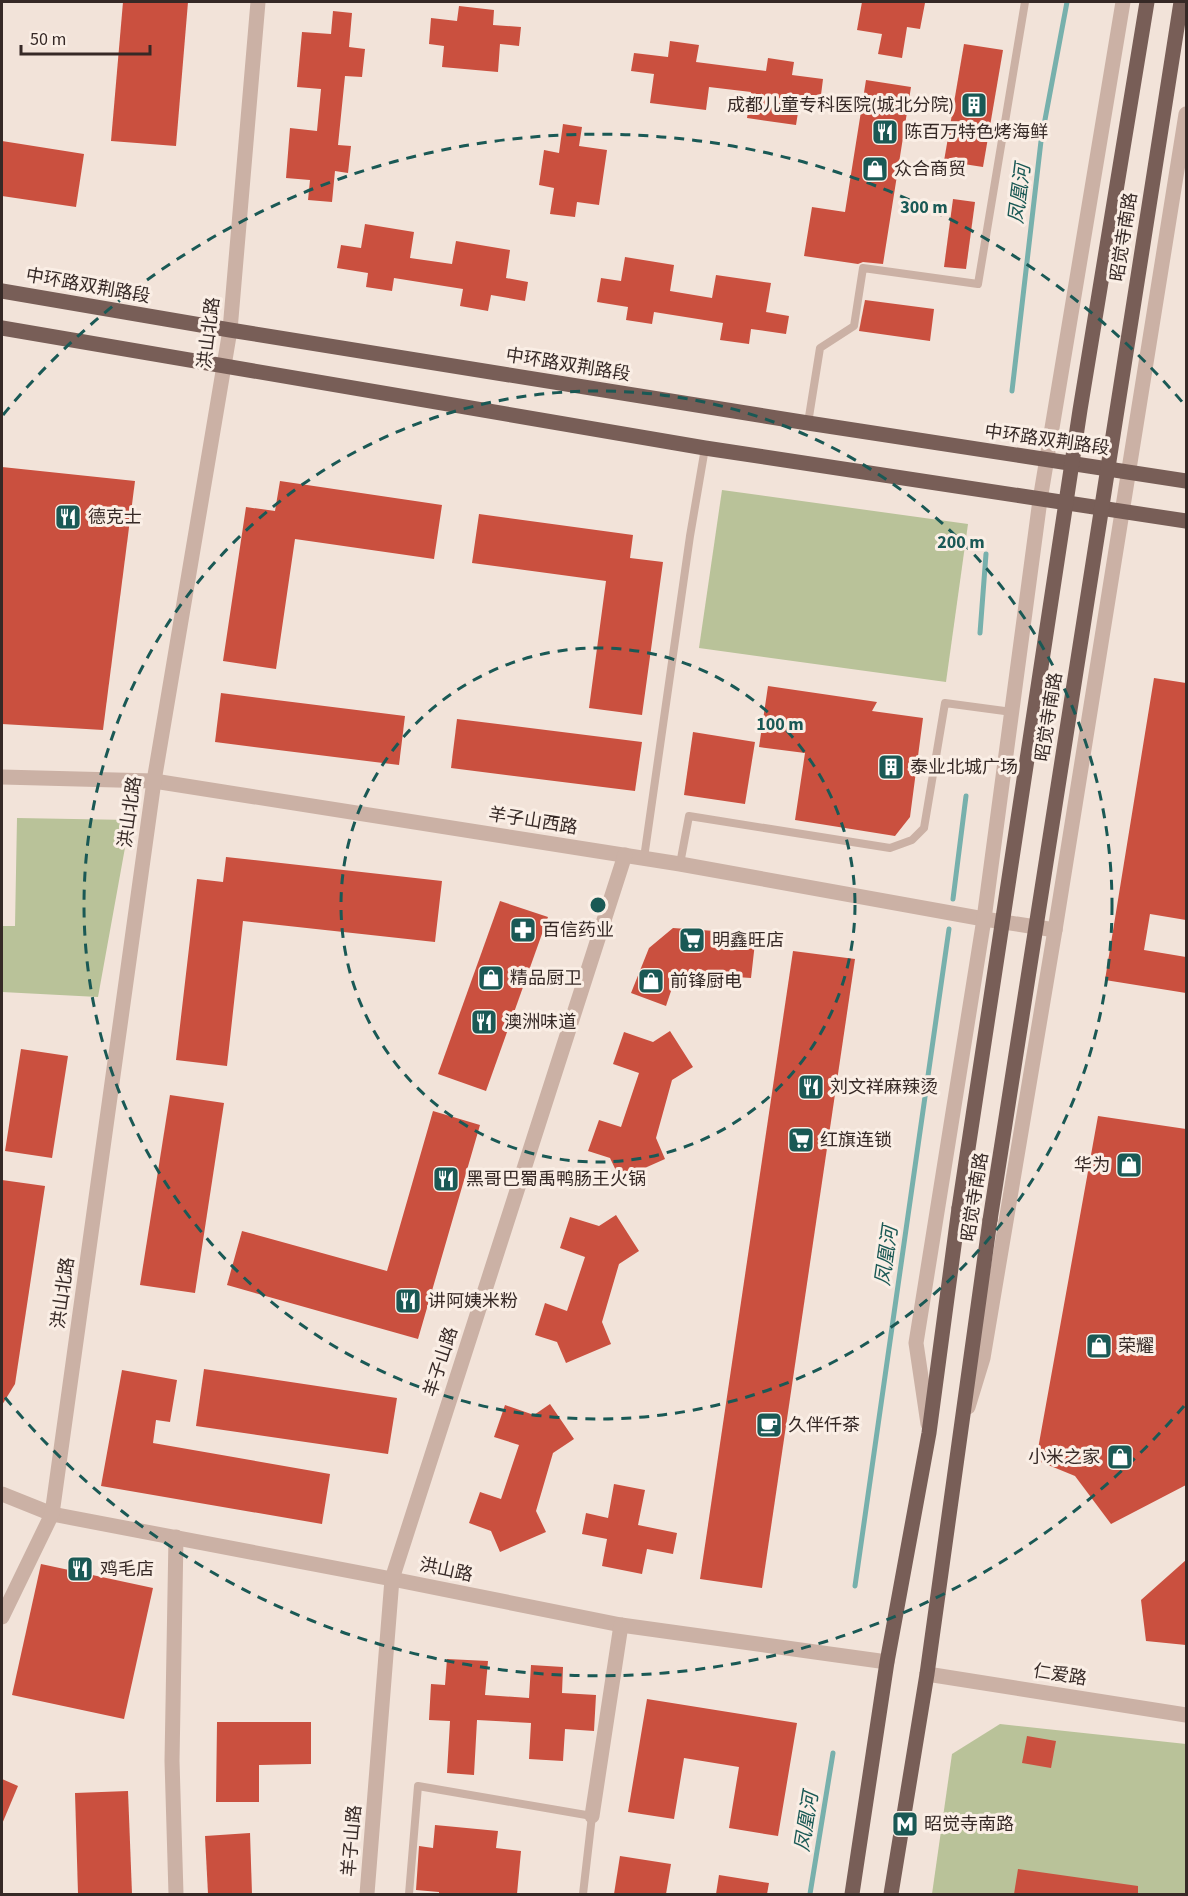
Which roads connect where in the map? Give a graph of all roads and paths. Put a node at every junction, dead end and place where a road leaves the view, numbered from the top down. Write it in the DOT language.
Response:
graph roads {
  1 [pos="258,2"];
  2 [pos="1025,2"];
  3 [pos="1124,2"];
  4 [pos="1147,2"];
  5 [pos="1181,2"];
  6 [pos="1186,114"];
  7 [pos="2,291"];
  8 [pos="2,328"];
  9 [pos="230,330"];
  10 [pos="225,365"];
  11 [pos="808,423"];
  12 [pos="705,448"];
  13 [pos="1047,461"];
  14 [pos="1128,471"];
  15 [pos="1186,481"];
  16 [pos="1040,500"];
  17 [pos="1122,510"];
  18 [pos="1186,521"];
  19 [pos="1012,712"];
  20 [pos="2,777"];
  21 [pos="154,781"];
  22 [pos="625,855"];
  23 [pos="644,858"];
  24 [pos="680,864"];
  25 [pos="984,919"];
  26 [pos="1055,930"];
  27 [pos="929,1433"];
  28 [pos="959,1439"];
  29 [pos="2,1494"];
  30 [pos="52,1514"];
  31 [pos="176,1537"];
  32 [pos="392,1579"];
  33 [pos="2,1617"];
  34 [pos="621,1625"];
  35 [pos="887,1662"];
  36 [pos="927,1674"];
  37 [pos="1186,1715"];
  38 [pos="592,1816"];
  39 [pos="176,1894"];
  40 [pos="367,1894"];
  41 [pos="409,1894"];
  42 [pos="583,1894"];
  43 [pos="852,1894"];
  44 [pos="891,1894"];
  1 -- 9 [label="street, 洪山北路"];
  2 -- 11 [label="lane"];
  3 -- 13 [label="street, 昭觉寺南路"];
  4 -- 27 [label="main road, 昭觉寺南路, bridge"];
  5 -- 28 [label="main road, 昭觉寺南路, bridge"];
  6 -- 14 [label="street, 昭觉寺南路"];
  7 -- 9 [label="main road, 中环路双荆路段"];
  8 -- 10 [label="main road"];
  9 -- 10 [label="street, 洪山北路"];
  9 -- 11 [label="main road, 中环路双荆路段"];
  10 -- 12 [label="main road"];
  10 -- 21 [label="street, 洪山北路"];
  11 -- 13 [label="main road, 中环路双荆路段"];
  12 -- 16 [label="main road"];
  12 -- 23 [label="lane"];
  13 -- 14 [label="main road, 中环路双荆路段"];
  13 -- 16 [label="street, 昭觉寺南路"];
  14 -- 15 [label="main road, 中环路双荆路段"];
  14 -- 17 [label="street, 昭觉寺南路"];
  16 -- 17 [label="main road"];
  16 -- 19 [label="street, 昭觉寺南路"];
  17 -- 18 [label="main road"];
  17 -- 26 [label="street, 昭觉寺南路"];
  19 -- 24 [label="lane"];
  19 -- 25 [label="street, 昭觉寺南路"];
  20 -- 21 [label="street, 羊子山西路"];
  21 -- 22 [label="street, 羊子山西路"];
  21 -- 30 [label="street, 洪山北路"];
  22 -- 23 [label="street, 羊子山西路"];
  22 -- 32 [label="street, 羊子山路"];
  23 -- 24 [label="street, 羊子山西路"];
  24 -- 25 [label="street, 羊子山西路"];
  25 -- 26 [label="street, 羊子山西路"];
  25 -- 27 [label="street, 昭觉寺南路"];
  26 -- 28 [label="street, 昭觉寺南路"];
  27 -- 35 [label="main road, 昭觉寺南路"];
  28 -- 36 [label="main road, 昭觉寺南路"];
  29 -- 30 [label="street, 洪山路"];
  30 -- 31 [label="street, 洪山路"];
  30 -- 33 [label="street, 洪山北路"];
  31 -- 32 [label="street, 洪山路"];
  31 -- 39 [label="street"];
  32 -- 34 [label="street, 洪山路"];
  32 -- 40 [label="street, 羊子山路"];
  34 -- 35 [label="street, 洪山路"];
  34 -- 38 [label="street"];
  35 -- 43 [label="main road, 昭觉寺南路"];
  36 -- 37 [label="street, 仁爱路"];
  36 -- 44 [label="main road, 昭觉寺南路"];
  38 -- 41 [label="lane"];
  38 -- 42 [label="lane"];
}
